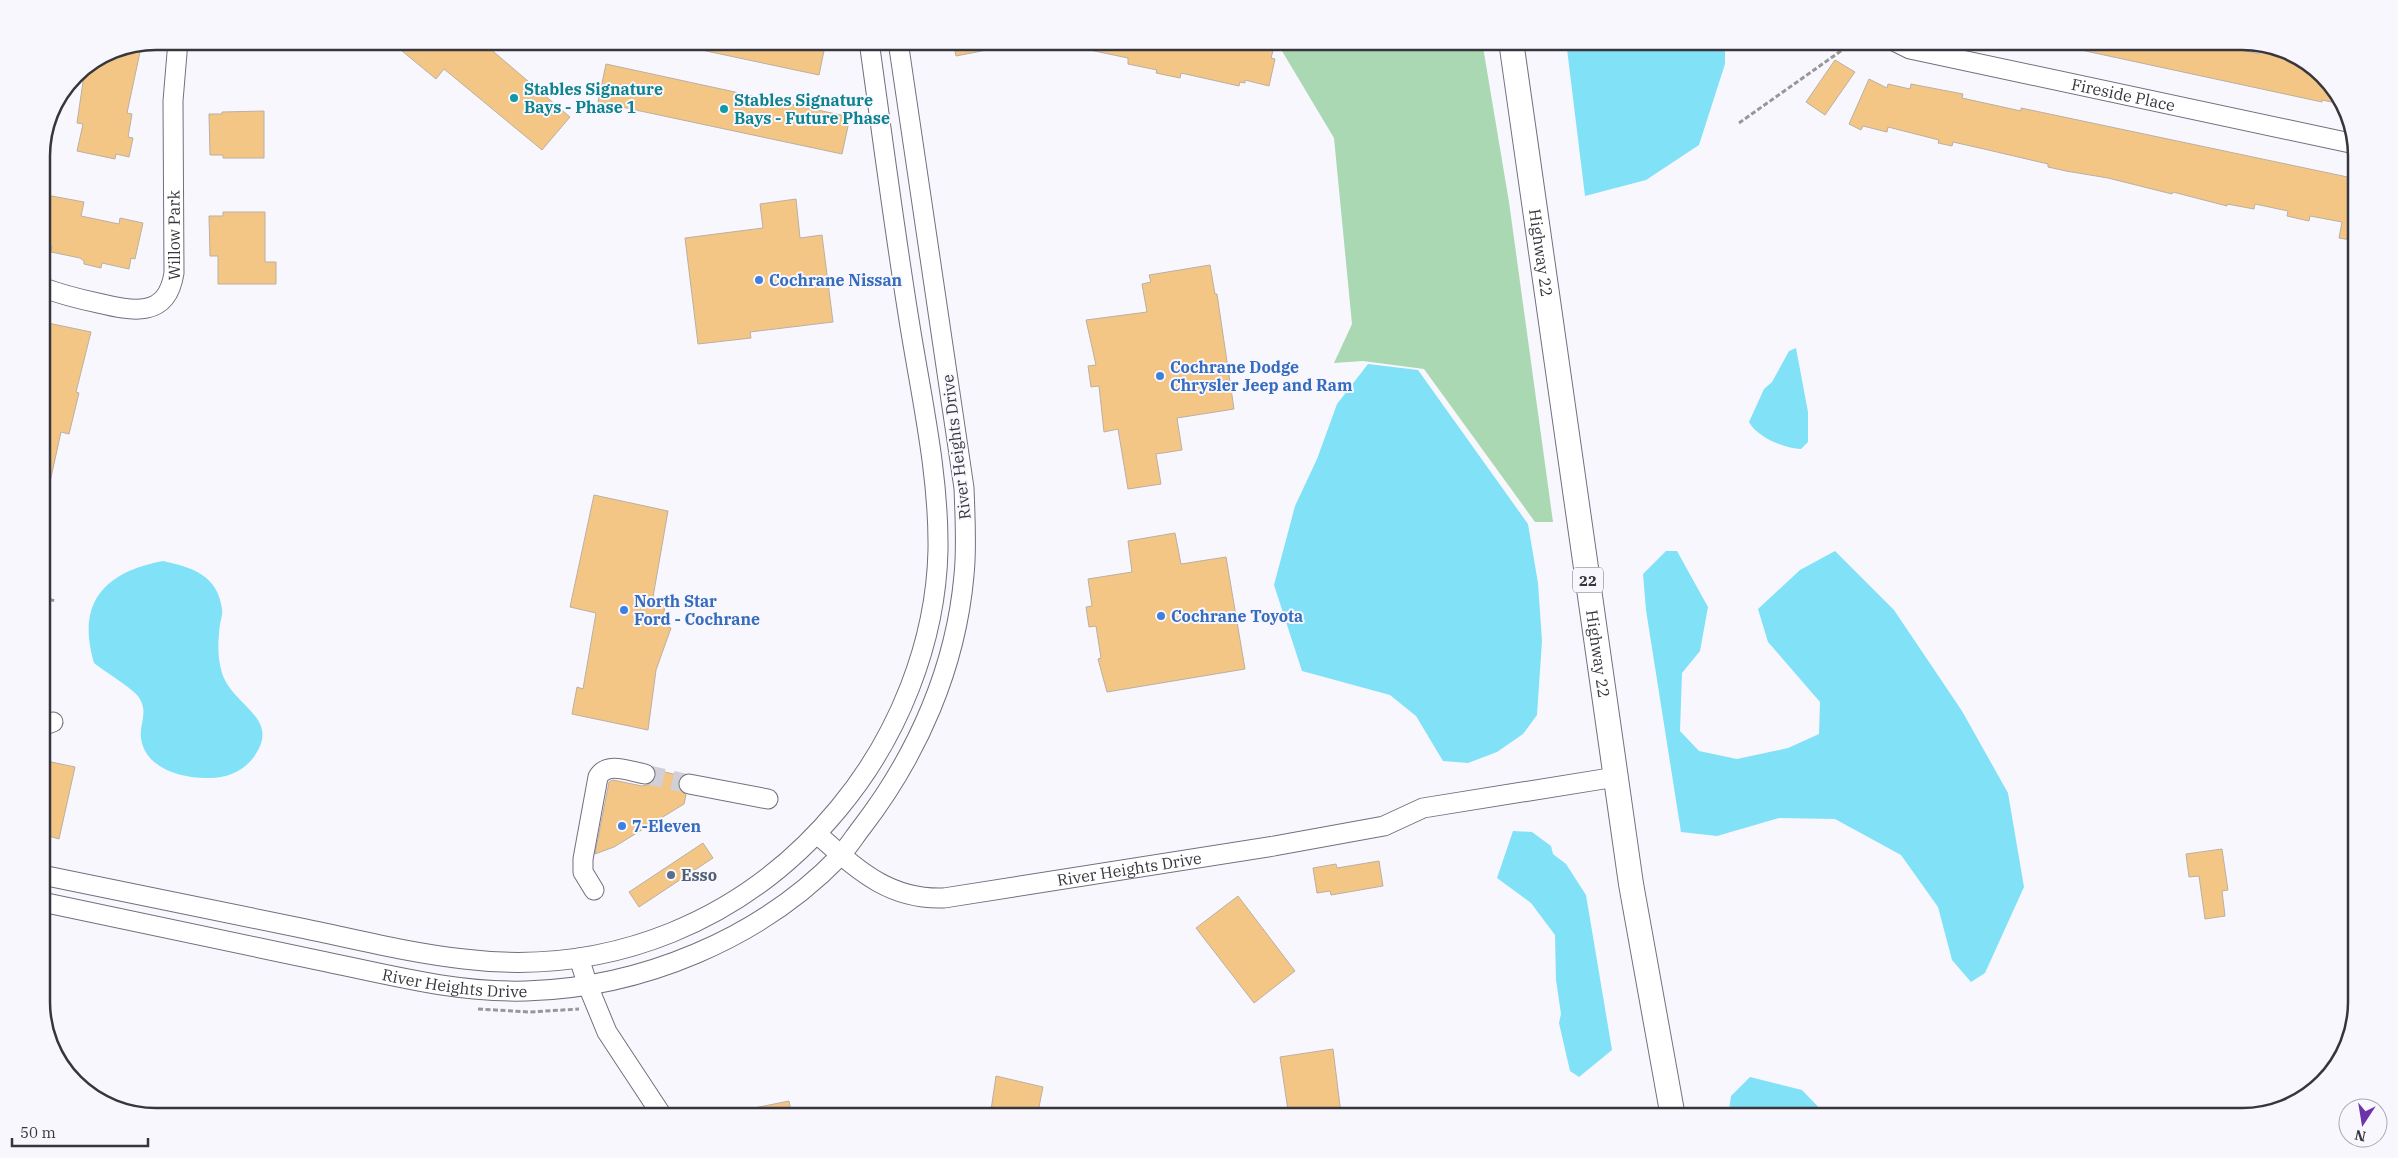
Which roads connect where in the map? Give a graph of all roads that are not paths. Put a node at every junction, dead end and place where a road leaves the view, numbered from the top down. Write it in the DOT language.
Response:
graph roads {
  1 [pos="177,50"];
  2 [pos="870,50"];
  3 [pos="900,50"];
  4 [pos="1512,50"];
  5 [pos="1915,50"];
  6 [pos="907,92"];
  7 [pos="878,100"];
  8 [pos="2347,142"];
  9 [pos="933,272"];
  10 [pos="903,279"];
  11 [pos="50,290"];
  12 [pos="966,551"];
  13 [pos="938,554"];
  14 [pos="645,774"];
  15 [pos="1616,777"];
  16 [pos="689,784"];
  17 [pos="768,798"];
  18 [pos="817,834"];
  19 [pos="841,855"];
  20 [pos="50,877"];
  21 [pos="594,890"];
  22 [pos="50,904"];
  23 [pos="579,958"];
  24 [pos="588,986"];
  25 [pos="657,1108"];
  26 [pos="1671,1108"];
  1 -- 11 [label="street, Willow Park"];
  2 -- 7 [label="street, River Heights Drive"];
  3 -- 6 [label="street, River Heights Drive"];
  4 -- 15 [label="main road, Highway 22 / 22"];
  5 -- 8 [label="street, Fireside Place"];
  6 -- 7 [label="street"];
  6 -- 9 [label="street, River Heights Drive"];
  7 -- 10 [label="street, River Heights Drive"];
  9 -- 10 [label="street"];
  9 -- 12 [label="street, River Heights Drive"];
  10 -- 13 [label="street, River Heights Drive"];
  12 -- 13 [label="street"];
  12 -- 19 [label="street, River Heights Drive"];
  13 -- 18 [label="street, River Heights Drive"];
  14 -- 21 [label="street"];
  15 -- 19 [label="street, River Heights Drive"];
  15 -- 26 [label="main road, Highway 22 / 22"];
  16 -- 17 [label="street"];
  18 -- 19 [label="street, River Heights Drive"];
  18 -- 23 [label="street, River Heights Drive"];
  19 -- 24 [label="street, River Heights Drive"];
  20 -- 23 [label="street, River Heights Drive"];
  22 -- 24 [label="street, River Heights Drive"];
  23 -- 24 [label="street"];
  24 -- 25 [label="street"];
}
